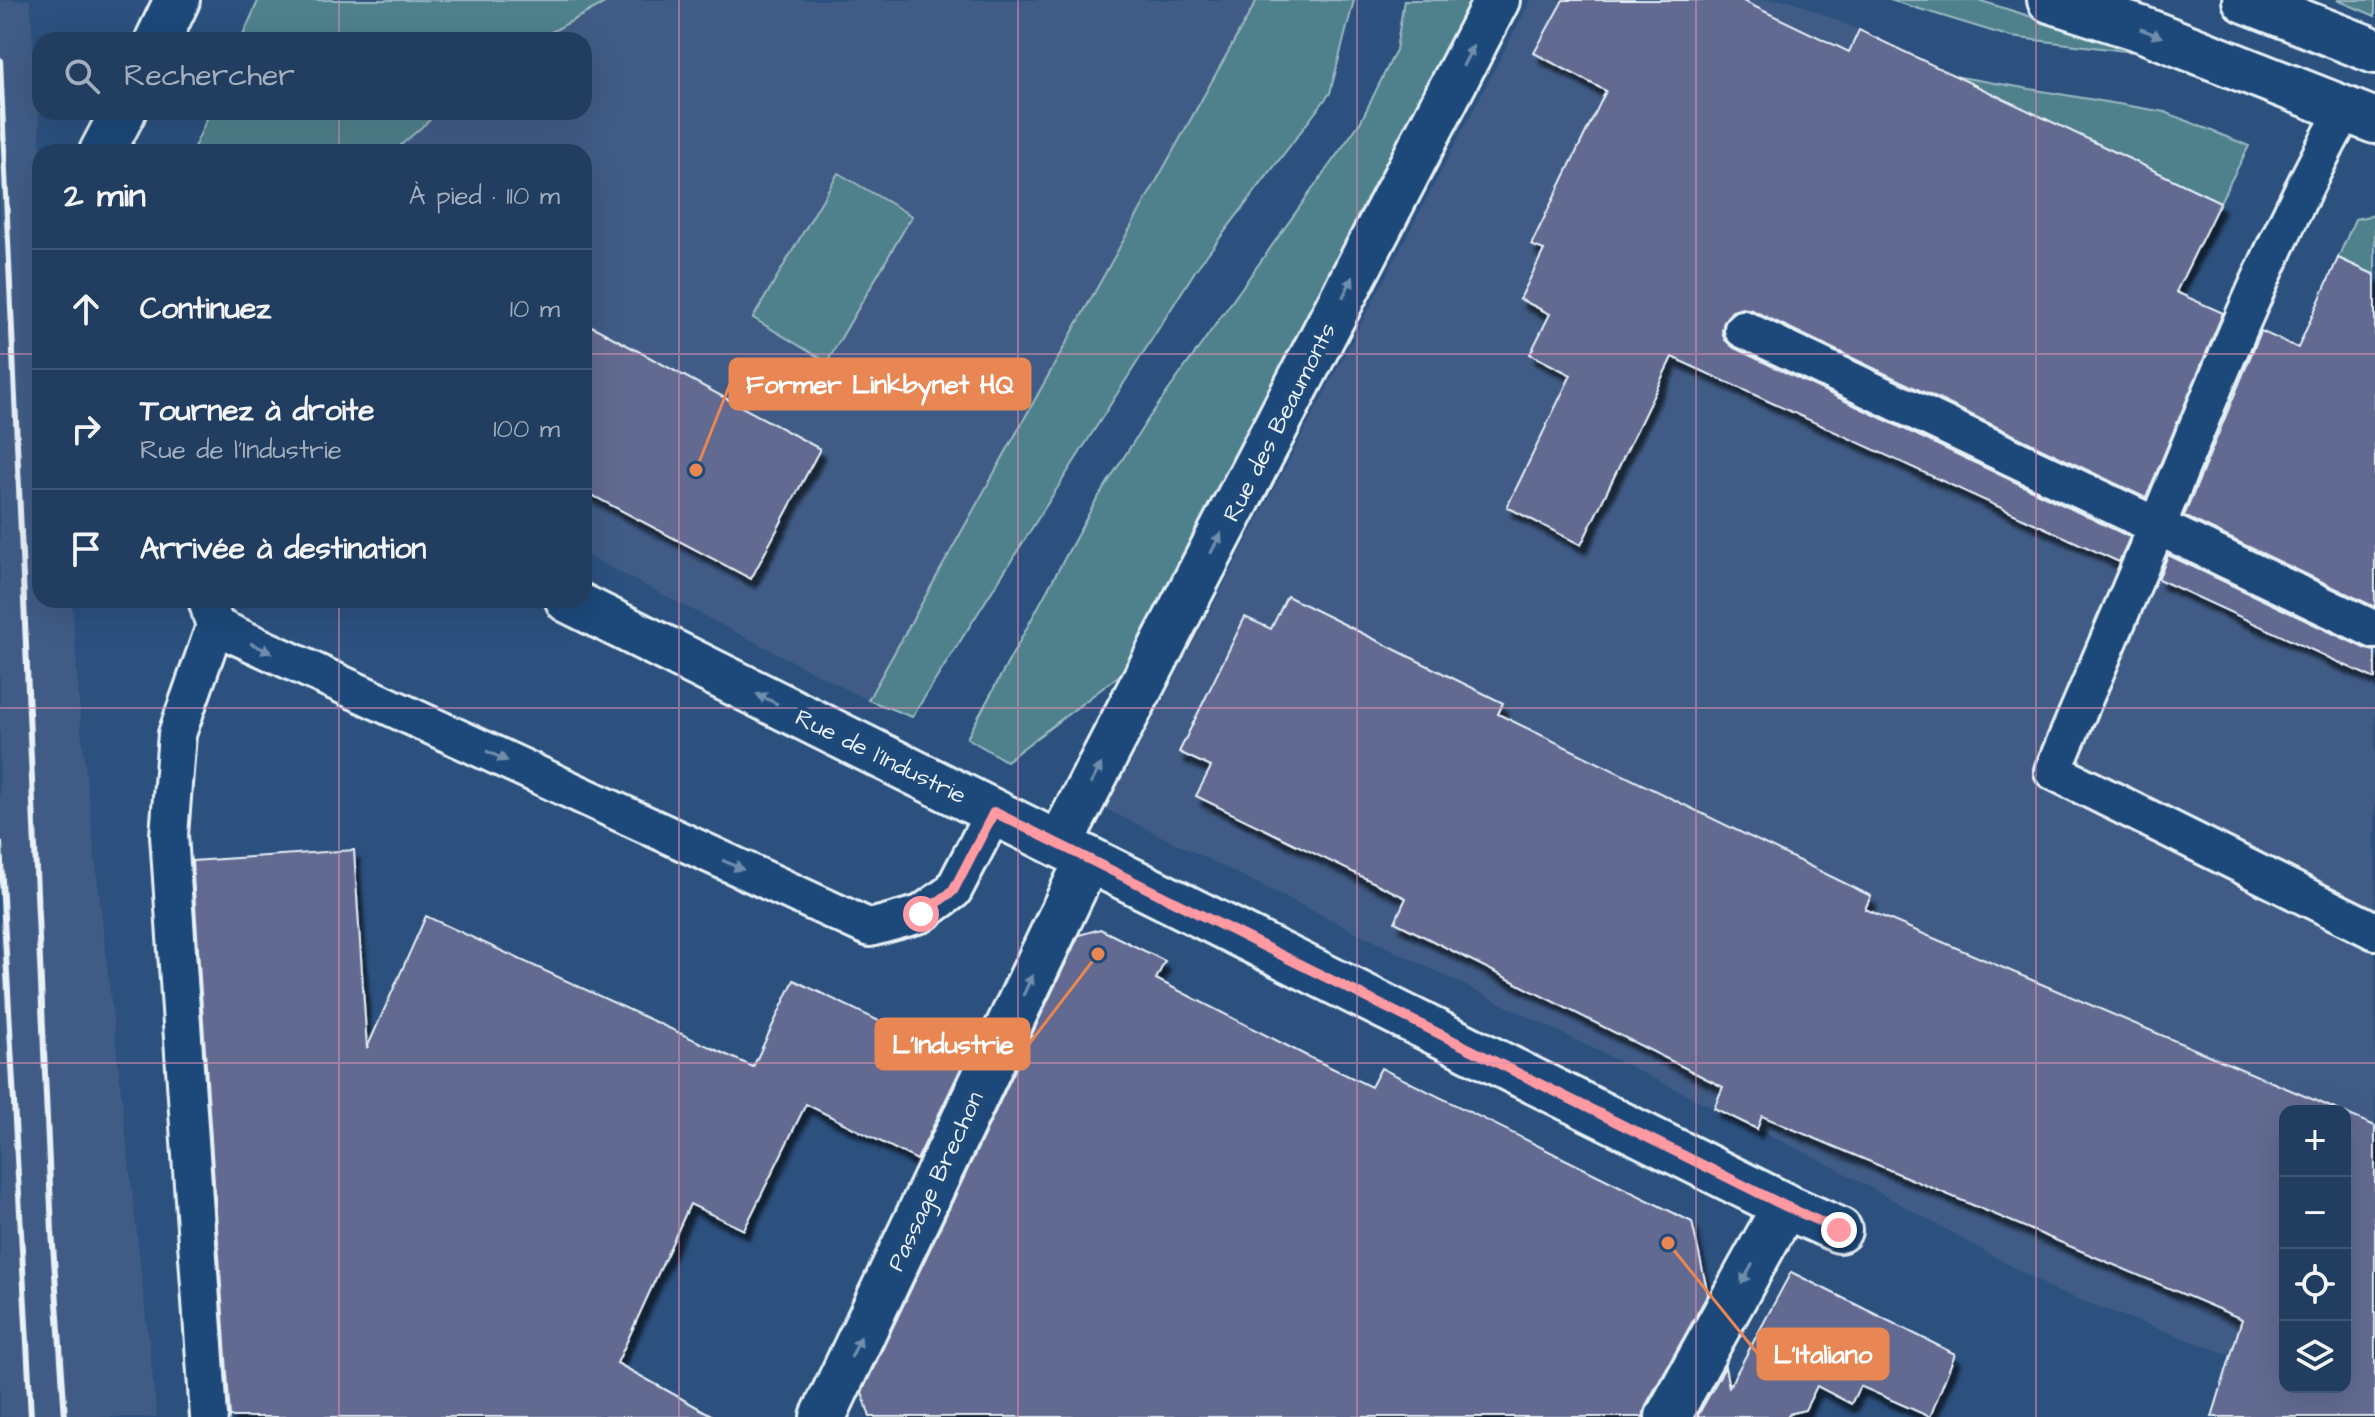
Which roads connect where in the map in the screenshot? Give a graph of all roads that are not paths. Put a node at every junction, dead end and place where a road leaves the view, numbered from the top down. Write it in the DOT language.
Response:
graph roads {
  1 [pos="177,0"];
  2 [pos="1497,0"];
  3 [pos="2050,0"];
  4 [pos="2245,0"];
  5 [pos="162,32"];
  6 [pos="2375,51"];
  7 [pos="2360,116"];
  8 [pos="119,120"];
  9 [pos="106,144"];
  10 [pos="1743,329"];
  11 [pos="584,608"];
  12 [pos="211,613"];
  13 [pos="2375,630"];
  14 [pos="994,812"];
  15 [pos="1074,851"];
  16 [pos="2375,931"];
  17 [pos="1785,1206"];
  18 [pos="1839,1230"];
  19 [pos="209,1417"];
  20 [pos="823,1417"];
  21 [pos="1668,1417"];
  1 -- 5 [label="street"];
  15 -- 2 [label="street, Rue des Beaumonts, one-way"];
  3 -- 7 [label="street, one-way"];
  4 -- 6 [label="street"];
  7 -- 16 [label="lane"];
  8 -- 9 [label="street"];
  10 -- 13 [label="lane"];
  14 -- 11 [label="street, Rue de l'Industrie, one-way"];
  12 -- 14 [label="lane, one-way"];
  12 -- 19 [label="lane"];
  14 -- 15 [label="street, Rue de l'Industrie"];
  15 -- 17 [label="street, Rue de l'Industrie"];
  20 -- 15 [label="street, Passage Brechon, one-way"];
  17 -- 18 [label="street, Rue de l'Industrie"];
  17 -- 21 [label="street, one-way"];
}
